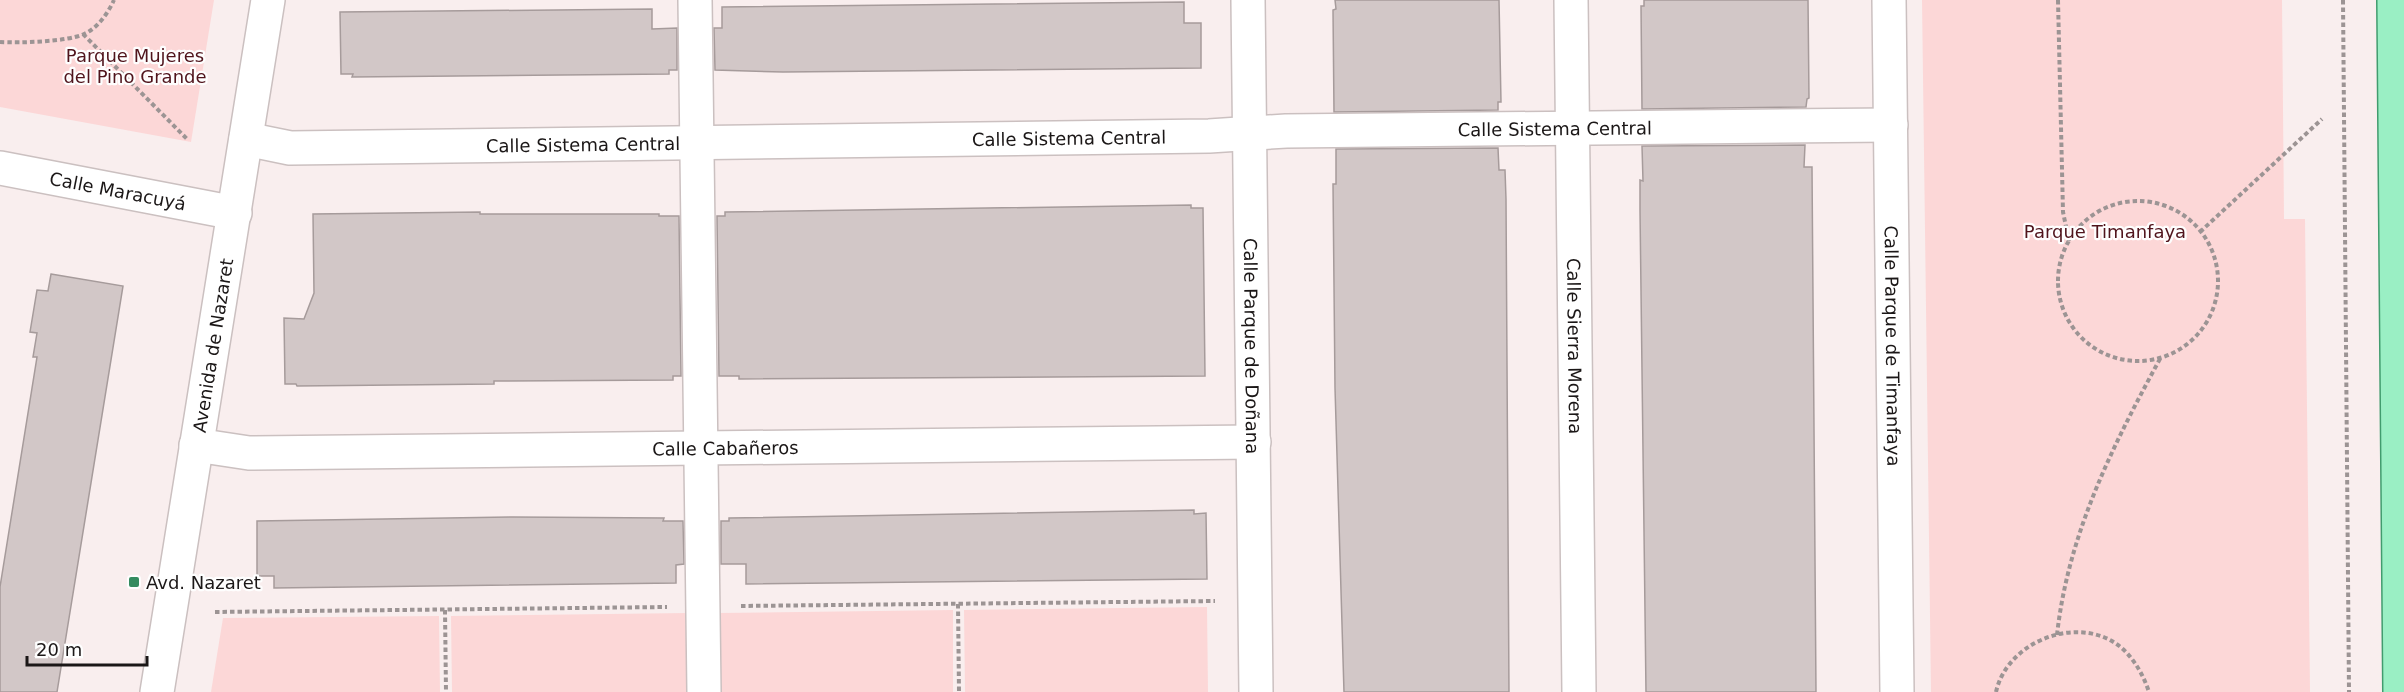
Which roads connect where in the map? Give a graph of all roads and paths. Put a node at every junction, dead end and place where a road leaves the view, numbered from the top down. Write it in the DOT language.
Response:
graph roads {
  1 [pos="114,0"];
  2 [pos="268,0"];
  3 [pos="695,0"];
  4 [pos="1248,0"];
  5 [pos="1571,0"];
  6 [pos="1889,0"];
  7 [pos="2058,0"];
  8 [pos="2343,0"];
  9 [pos="2394,0"];
  10 [pos="84,34"];
  11 [pos="0,42"];
  12 [pos="2322,119"];
  13 [pos="1891,125"];
  14 [pos="1573,128"];
  15 [pos="1250,134"];
  16 [pos="187,138"];
  17 [pos="246,139"];
  18 [pos="697,143"];
  19 [pos="0,168"];
  20 [pos="235,213"];
  21 [pos="2200,232"];
  22 [pos="2069,242"];
  23 [pos="2161,357"];
  24 [pos="1254,442"];
  25 [pos="196,445"];
  26 [pos="702,448"];
  27 [pos="958,604"];
  28 [pos="445,610"];
  29 [pos="2057,635"];
  30 [pos="157,692"];
  31 [pos="446,692"];
  32 [pos="704,692"];
  33 [pos="959,692"];
  34 [pos="1256,692"];
  35 [pos="1579,692"];
  36 [pos="1897,692"];
  37 [pos="1996,692"];
  38 [pos="2149,692"];
  39 [pos="2349,692"];
  40 [pos="2400,692"];
  1 -- 10 [label="path"];
  2 -- 17 [label="street, Avenida de Nazaret"];
  3 -- 18 [label="street"];
  4 -- 15 [label="street, Calle Parque de Doñana"];
  5 -- 14 [label="street, Calle Sierra Morena"];
  6 -- 13 [label="street, Calle Parque de Timanfaya"];
  7 -- 22 [label="path"];
  8 -- 39 [label="path"];
  9 -- 40 [label="main road"];
  10 -- 11 [label="path"];
  10 -- 16 [label="path"];
  12 -- 21 [label="path"];
  13 -- 14 [label="street, Calle Sistema Central"];
  13 -- 36 [label="street, Calle Parque de Timanfaya"];
  14 -- 15 [label="street, Calle Sistema Central"];
  14 -- 35 [label="street, Calle Sierra Morena"];
  15 -- 18 [label="street, Calle Sistema Central"];
  15 -- 24 [label="street, Calle Parque de Doñana"];
  17 -- 18 [label="street, Calle Sistema Central"];
  17 -- 20 [label="street, Avenida de Nazaret"];
  18 -- 26 [label="street"];
  19 -- 20 [label="street, Calle Maracuyá"];
  20 -- 25 [label="street, Avenida de Nazaret"];
  21 -- 22 [label="path"];
  21 -- 23 [label="path"];
  22 -- 23 [label="path"];
  23 -- 29 [label="path"];
  24 -- 26 [label="street, Calle Cabañeros"];
  24 -- 34 [label="street, Calle Parque de Doñana"];
  25 -- 26 [label="street, Calle Cabañeros"];
  25 -- 30 [label="street, Avenida de Nazaret"];
  26 -- 32 [label="street"];
  27 -- 33 [label="path"];
  28 -- 31 [label="path"];
  29 -- 37 [label="path"];
  29 -- 38 [label="path"];
}
